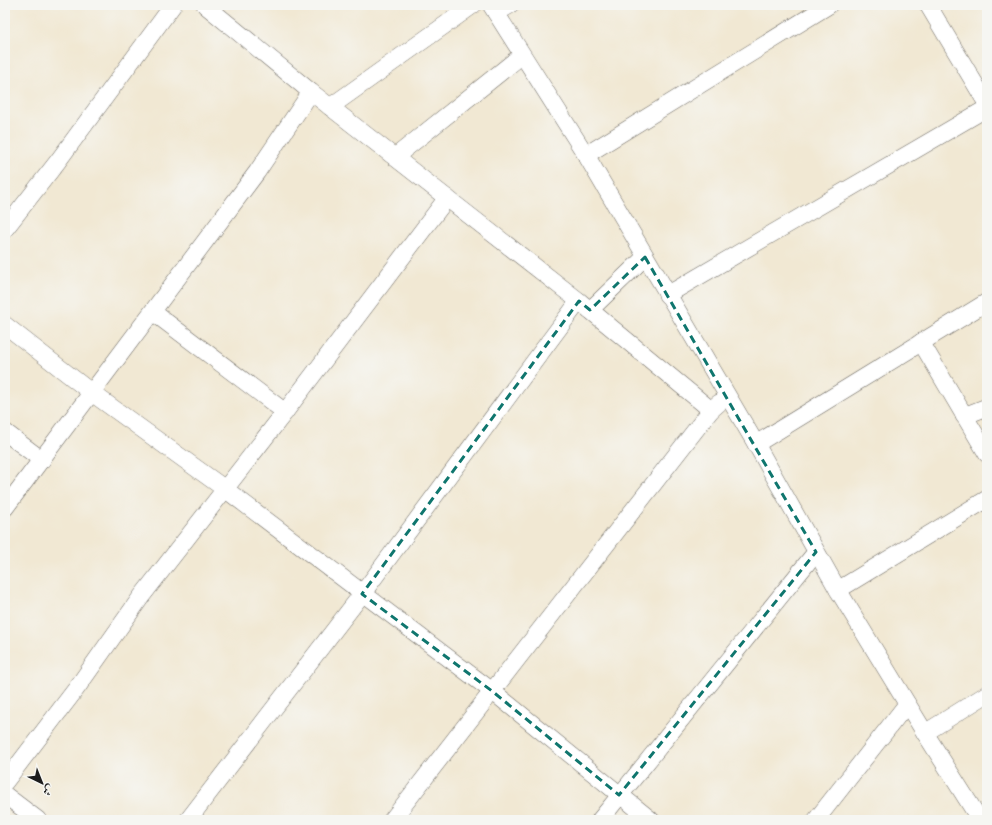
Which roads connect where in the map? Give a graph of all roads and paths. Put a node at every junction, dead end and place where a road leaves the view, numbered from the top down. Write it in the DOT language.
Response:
graph roads {
  1 [pos="173,5"];
  2 [pos="205,5"];
  3 [pos="473,5"];
  4 [pos="829,5"];
  5 [pos="928,5"];
  6 [pos="499,8"];
  7 [pos="522,55"];
  8 [pos="311,92"];
  9 [pos="987,104"];
  10 [pos="330,107"];
  11 [pos="987,108"];
  12 [pos="586,155"];
  13 [pos="395,157"];
  14 [pos="447,198"];
  15 [pos="5,229"];
  16 [pos="645,257"];
  17 [pos="667,295"];
  18 [pos="987,302"];
  19 [pos="585,305"];
  20 [pos="153,312"];
  21 [pos="5,325"];
  22 [pos="921,342"];
  23 [pos="92,393"];
  24 [pos="726,396"];
  25 [pos="987,407"];
  26 [pos="711,410"];
  27 [pos="285,412"];
  28 [pos="964,416"];
  29 [pos="5,432"];
  30 [pos="756,444"];
  31 [pos="987,454"];
  32 [pos="42,460"];
  33 [pos="225,489"];
  34 [pos="987,499"];
  35 [pos="5,508"];
  36 [pos="816,552"];
  37 [pos="838,590"];
  38 [pos="362,594"];
  39 [pos="492,691"];
  40 [pos="987,694"];
  41 [pos="907,704"];
  42 [pos="925,733"];
  43 [pos="5,782"];
  44 [pos="5,795"];
  45 [pos="620,795"];
  46 [pos="38,820"];
  47 [pos="188,820"];
  48 [pos="392,820"];
  49 [pos="600,820"];
  50 [pos="651,820"];
  51 [pos="816,820"];
  52 [pos="980,820"];
  1 -- 15 [label="street"];
  2 -- 8 [label="street"];
  3 -- 10 [label="street"];
  4 -- 12 [label="street"];
  5 -- 9 [label="street"];
  6 -- 7 [label="street"];
  7 -- 12 [label="street"];
  7 -- 13 [label="street"];
  8 -- 10 [label="street"];
  8 -- 20 [label="street"];
  10 -- 13 [label="street"];
  11 -- 17 [label="street"];
  12 -- 16 [label="street"];
  13 -- 14 [label="street"];
  14 -- 19 [label="street"];
  14 -- 27 [label="street"];
  16 -- 17 [label="street"];
  16 -- 19 [label="street"];
  17 -- 24 [label="street"];
  18 -- 22 [label="street"];
  19 -- 26 [label="street"];
  19 -- 38 [label="street"];
  20 -- 23 [label="street"];
  20 -- 27 [label="street"];
  21 -- 23 [label="street"];
  22 -- 28 [label="street"];
  22 -- 30 [label="street"];
  23 -- 32 [label="street"];
  23 -- 33 [label="street"];
  24 -- 26 [label="street"];
  24 -- 30 [label="street"];
  25 -- 28 [label="street"];
  26 -- 39 [label="street"];
  27 -- 33 [label="street"];
  28 -- 31 [label="street"];
  29 -- 32 [label="street"];
  30 -- 36 [label="street"];
  32 -- 35 [label="street"];
  33 -- 38 [label="street"];
  33 -- 43 [label="street"];
  34 -- 37 [label="street"];
  36 -- 37 [label="street"];
  36 -- 45 [label="street"];
  37 -- 41 [label="street"];
  38 -- 39 [label="street"];
  38 -- 47 [label="street"];
  39 -- 45 [label="street"];
  39 -- 48 [label="street"];
  40 -- 42 [label="street"];
  41 -- 42 [label="street"];
  41 -- 51 [label="street"];
  42 -- 52 [label="street"];
  44 -- 46 [label="street"];
  45 -- 49 [label="street"];
  45 -- 50 [label="street"];
}
